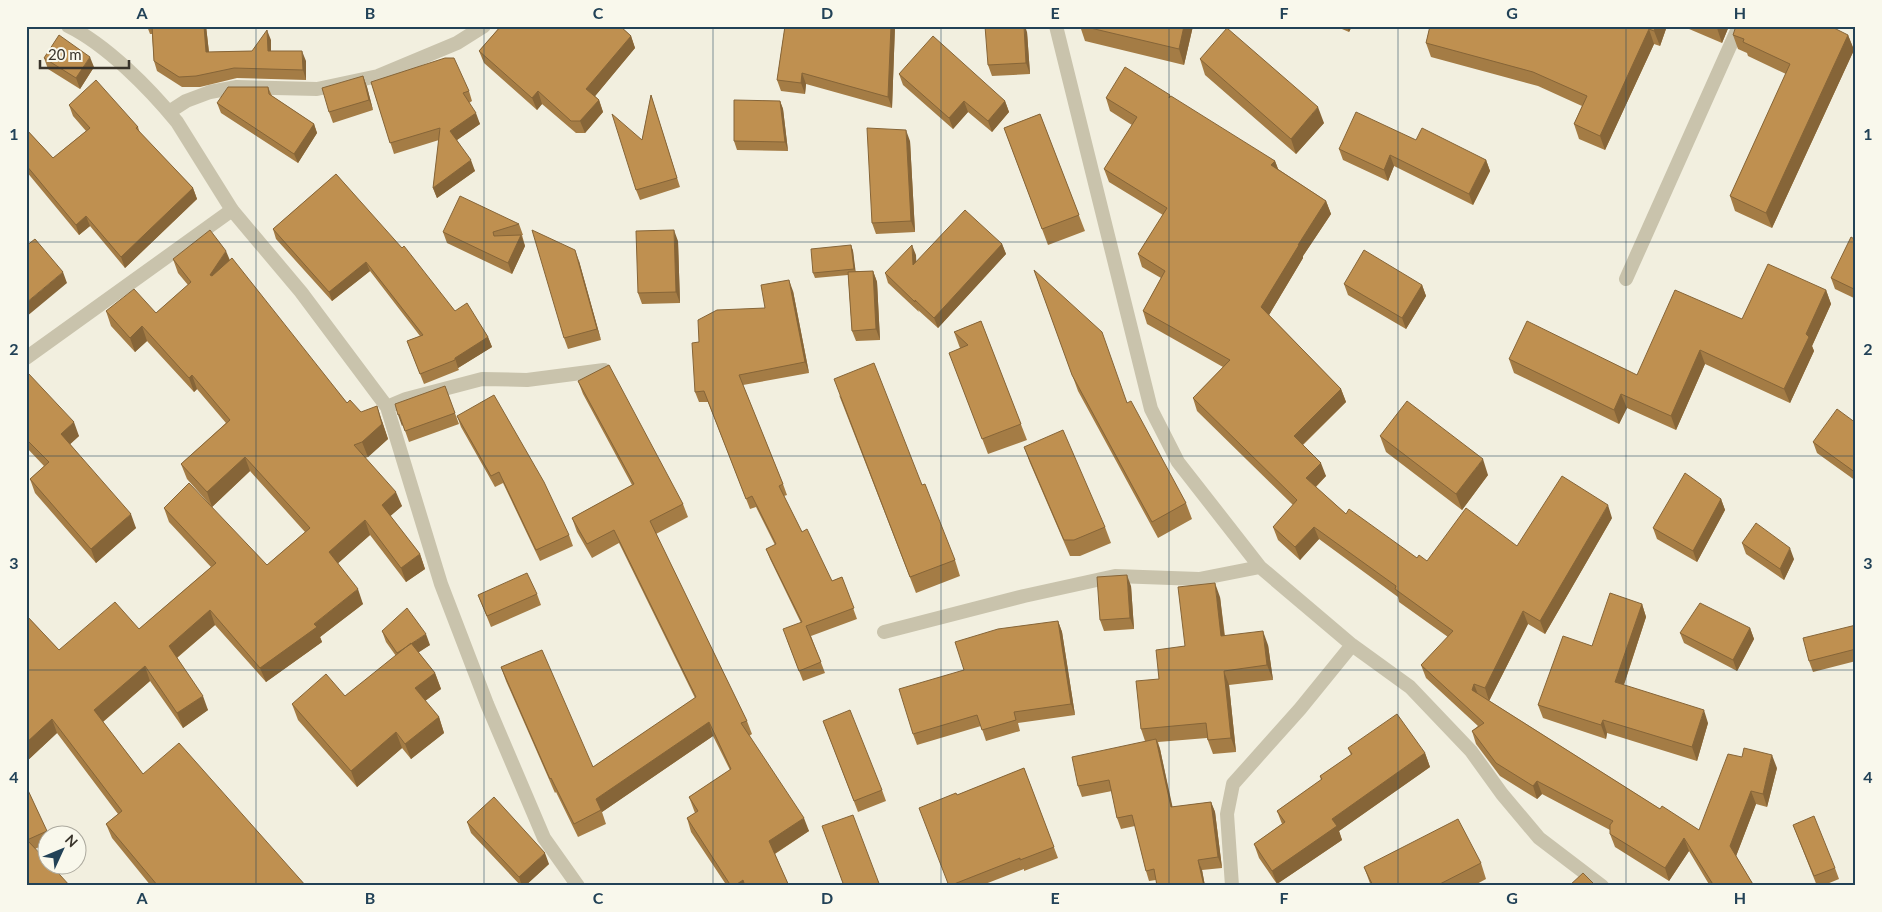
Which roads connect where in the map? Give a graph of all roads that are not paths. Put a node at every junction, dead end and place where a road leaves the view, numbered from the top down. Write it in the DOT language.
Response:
graph roads {
  1 [pos="68,26"];
  2 [pos="484,26"];
  3 [pos="1056,26"];
  4 [pos="1739,26"];
  5 [pos="169,112"];
  6 [pos="232,210"];
  7 [pos="1626,279"];
  8 [pos="26,358"];
  9 [pos="604,370"];
  10 [pos="388,407"];
  11 [pos="1260,567"];
  12 [pos="884,632"];
  13 [pos="1352,646"];
  14 [pos="578,886"];
  15 [pos="1232,886"];
  16 [pos="1602,886"];
  1 -- 5 [label="street"];
  2 -- 5 [label="street"];
  3 -- 11 [label="street"];
  4 -- 7 [label="street"];
  5 -- 6 [label="street"];
  6 -- 8 [label="street"];
  6 -- 10 [label="street"];
  9 -- 10 [label="street"];
  10 -- 14 [label="street"];
  11 -- 12 [label="street"];
  11 -- 13 [label="street"];
  13 -- 15 [label="street"];
  13 -- 16 [label="street"];
}
